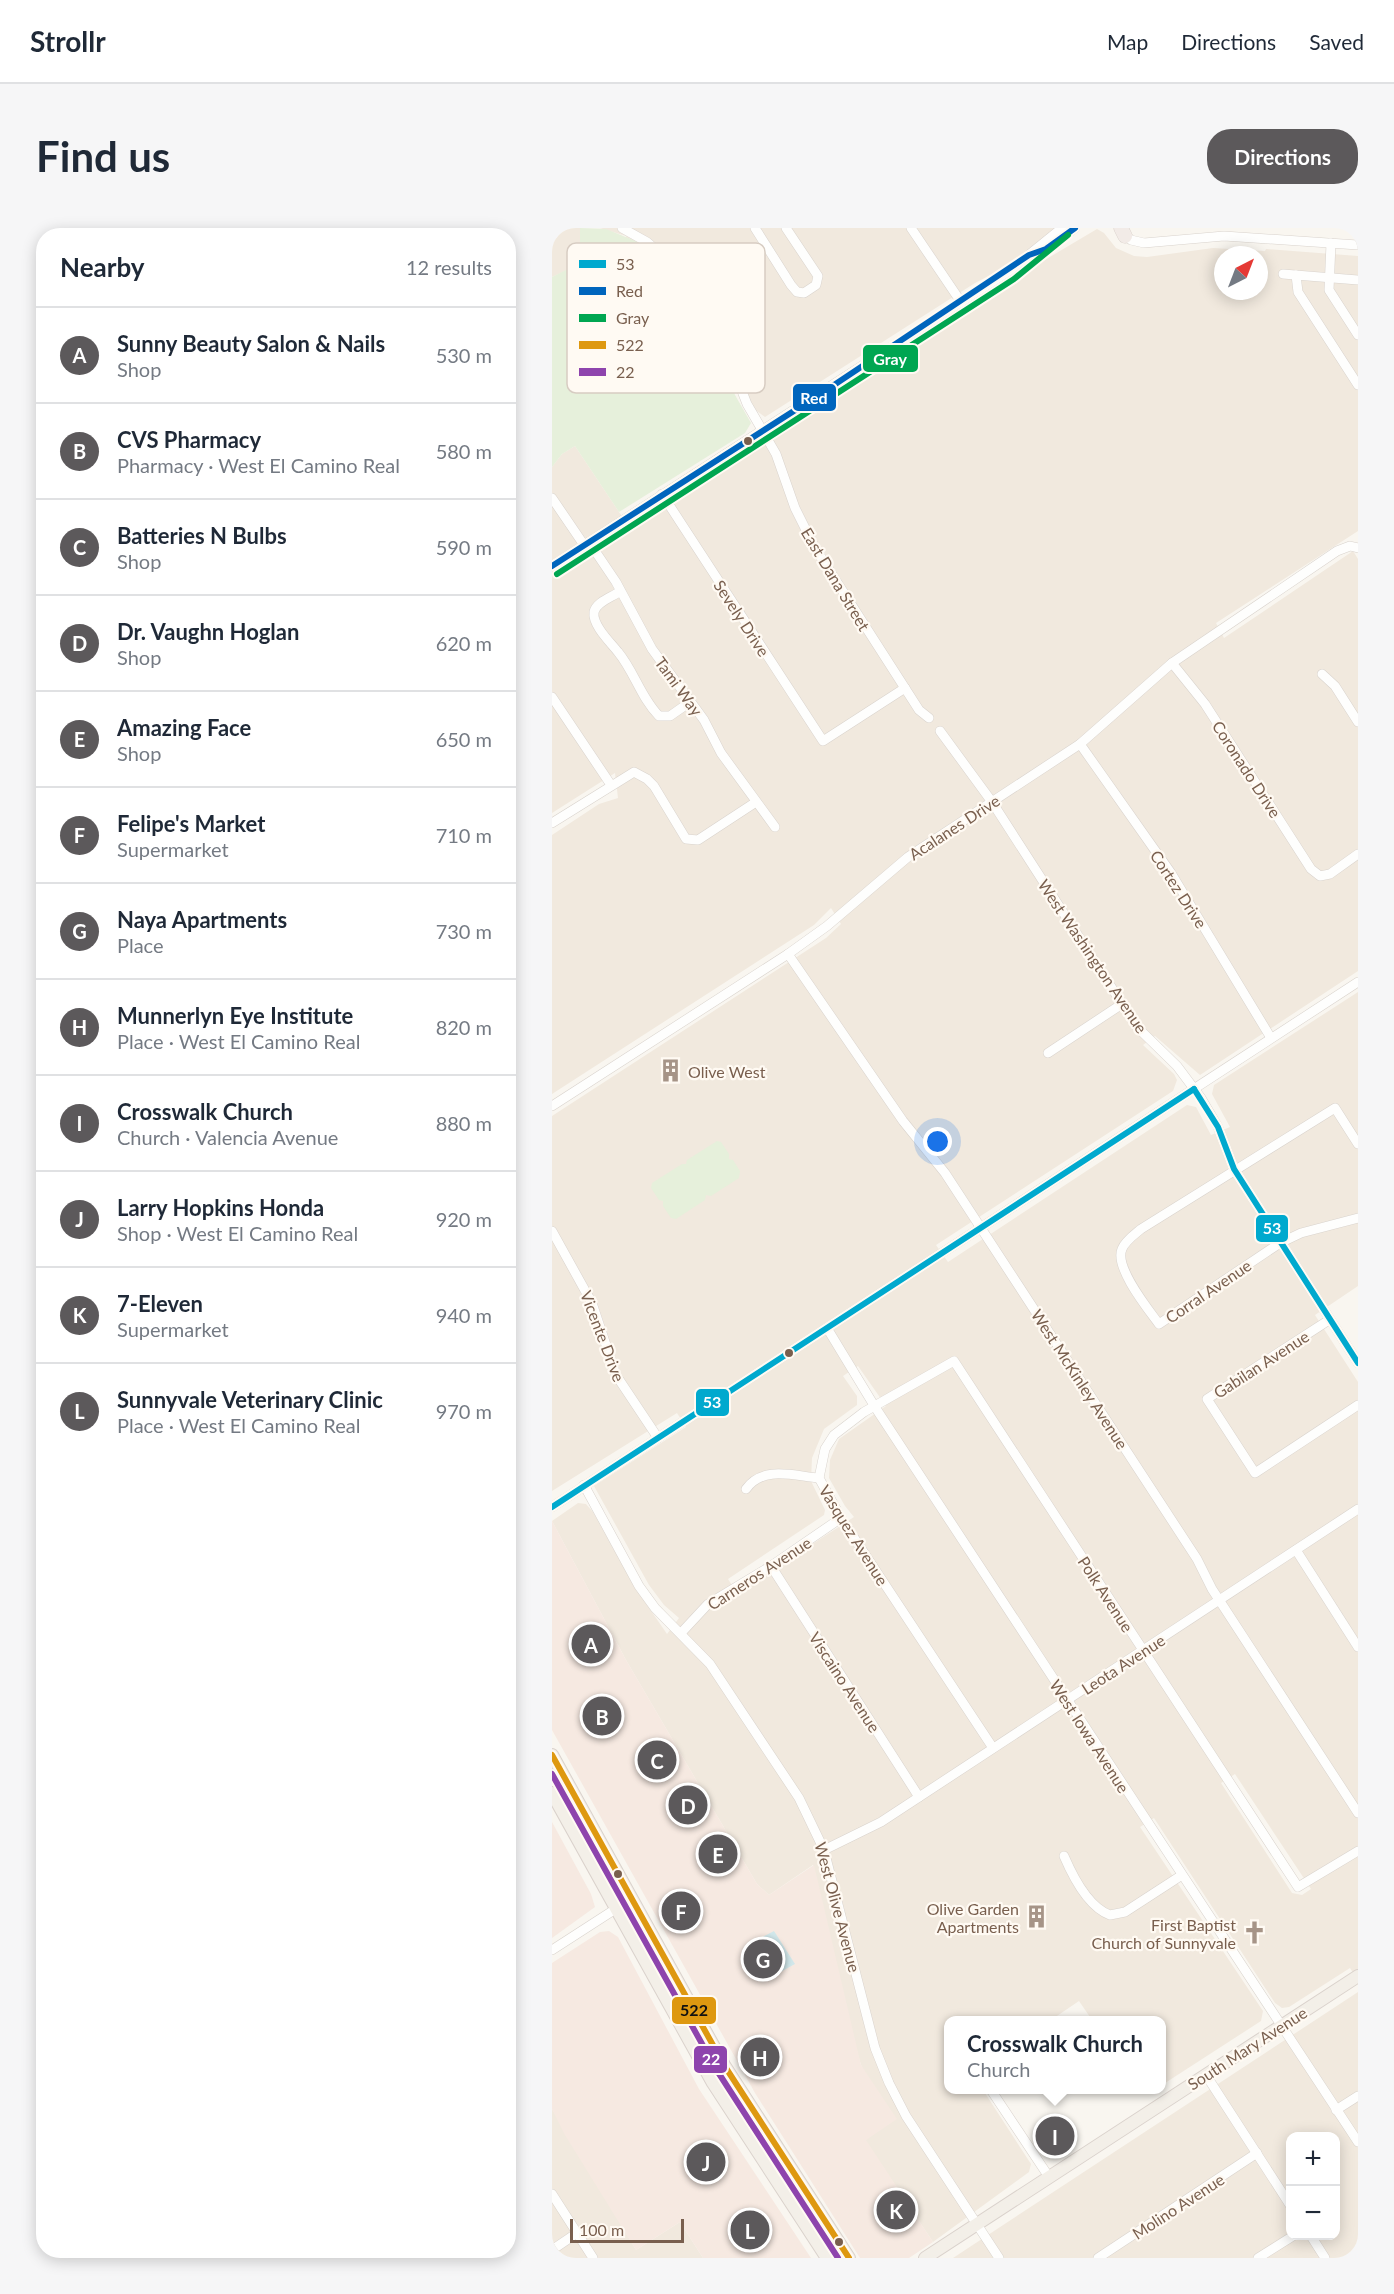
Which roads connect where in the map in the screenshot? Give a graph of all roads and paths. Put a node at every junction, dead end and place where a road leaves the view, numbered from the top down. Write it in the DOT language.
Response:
graph roads {
  1 [pos="622,228"];
  2 [pos="755,228"];
  3 [pos="786,228"];
  4 [pos="911,228"];
  5 [pos="1062,228"];
  6 [pos="1075,228"];
  7 [pos="1122,231"];
  8 [pos="648,243"];
  9 [pos="764,243"];
  10 [pos="1331,243"];
  11 [pos="765,244"];
  12 [pos="1358,245"];
  13 [pos="1029,255"];
  14 [pos="1283,274"];
  15 [pos="1296,275"];
  16 [pos="1328,278"];
  17 [pos="1358,280"];
  18 [pos="961,302"];
  19 [pos="1358,335"];
  20 [pos="1358,385"];
  21 [pos="743,393"];
  22 [pos="762,429"];
  23 [pos="662,494"];
  24 [pos="552,498"];
  25 [pos="587,543"];
  26 [pos="1356,547"];
  27 [pos="552,566"];
  28 [pos="619,592"];
  29 [pos="1172,663"];
  30 [pos="1322,674"];
  31 [pos="905,688"];
  32 [pos="553,700"];
  33 [pos="690,702"];
  34 [pos="929,718"];
  35 [pos="1358,722"];
  36 [pos="940,730"];
  37 [pos="1080,744"];
  38 [pos="611,785"];
  39 [pos="756,802"];
  40 [pos="992,802"];
  41 [pos="552,823"];
  42 [pos="775,827"];
  43 [pos="1358,854"];
  44 [pos="788,954"];
  45 [pos="1358,982"];
  46 [pos="1122,1004"];
  47 [pos="1271,1038"];
  48 [pos="1048,1053"];
  49 [pos="1194,1089"];
  50 [pos="552,1106"];
  51 [pos="1358,1143"];
  52 [pos="1234,1168"];
  53 [pos="1358,1218"];
  54 [pos="981,1228"];
  55 [pos="552,1231"];
  56 [pos="1280,1243"];
  57 [pos="1329,1320"];
  58 [pos="827,1328"];
  59 [pos="954,1361"];
  60 [pos="1358,1363"];
  61 [pos="1358,1405"];
  62 [pos="875,1407"];
  63 [pos="658,1438"];
  64 [pos="819,1478"];
  65 [pos="584,1485"];
  66 [pos="746,1489"];
  67 [pos="552,1507"];
  68 [pos="1358,1509"];
  69 [pos="841,1518"];
  70 [pos="1296,1550"];
  71 [pos="771,1566"];
  72 [pos="1220,1600"];
  73 [pos="681,1633"];
  74 [pos="1358,1647"];
  75 [pos="1143,1651"];
  76 [pos="1067,1700"];
  77 [pos="993,1748"];
  78 [pos="552,1755"];
  79 [pos="552,1793"];
  80 [pos="919,1797"];
  81 [pos="1358,1813"];
  82 [pos="824,1850"];
  83 [pos="1358,1851"];
  84 [pos="1064,1856"];
  85 [pos="1182,1875"];
  86 [pos="631,1899"];
  87 [pos="615,1909"];
  88 [pos="552,1950"];
  89 [pos="1358,1976"];
  90 [pos="1282,2025"];
  91 [pos="1206,2075"];
  92 [pos="994,2094"];
  93 [pos="1358,2096"];
  94 [pos="1336,2110"];
  95 [pos="1358,2142"];
  96 [pos="1257,2153"];
  97 [pos="1049,2177"];
  98 [pos="552,2194"];
  99 [pos="1286,2199"];
  100 [pos="976,2224"];
  101 [pos="577,2234"];
  102 [pos="1286,2240"];
  103 [pos="1314,2240"];
  104 [pos="552,2250"];
  105 [pos="593,2258"];
  106 [pos="827,2258"];
  107 [pos="849,2258"];
  108 [pos="925,2258"];
  109 [pos="999,2258"];
  110 [pos="1098,2258"];
  111 [pos="1258,2258"];
  112 [pos="1325,2258"];
  1 -- 8 [label="street, East Dana Street"];
  2 -- 9 [label="street"];
  3 -- 11 [label="street"];
  4 -- 18 [label="street"];
  5 -- 13 [label="street"];
  6 -- 13 [label="street"];
  7 -- 10 [label="street"];
  10 -- 12 [label="street"];
  10 -- 16 [label="street"];
  13 -- 18 [label="street"];
  14 -- 15 [label="street"];
  15 -- 16 [label="street"];
  15 -- 20 [label="street"];
  16 -- 17 [label="street"];
  16 -- 19 [label="street"];
  18 -- 22 [label="street"];
  21 -- 22 [label="street, East Dana Street"];
  22 -- 23 [label="street"];
  22 -- 31 [label="street, East Dana Street"];
  23 -- 25 [label="street"];
  23 -- 31 [label="street, Sevely Drive"];
  24 -- 25 [label="street, Tami Way"];
  25 -- 27 [label="street"];
  25 -- 28 [label="street, Tami Way"];
  26 -- 29 [label="street, Acalanes Drive"];
  28 -- 33 [label="street, Tami Way"];
  28 -- 33 [label="street"];
  29 -- 37 [label="street, Acalanes Drive"];
  29 -- 43 [label="street, Coronado Drive"];
  30 -- 35 [label="street"];
  31 -- 34 [label="street, East Dana Street"];
  32 -- 38 [label="street"];
  33 -- 39 [label="street, Tami Way"];
  36 -- 40 [label="street, West Washington Avenue"];
  37 -- 40 [label="street, Acalanes Drive"];
  37 -- 47 [label="street, Cortez Drive"];
  38 -- 39 [label="street"];
  38 -- 41 [label="street"];
  39 -- 42 [label="street, Tami Way"];
  40 -- 44 [label="street, Acalanes Drive"];
  40 -- 46 [label="street, West Washington Avenue"];
  44 -- 50 [label="street, Acalanes Drive"];
  44 -- 54 [label="street, West McKinley Avenue"];
  45 -- 47 [label="street"];
  46 -- 48 [label="street"];
  46 -- 49 [label="street, West Washington Avenue"];
  47 -- 49 [label="street"];
  49 -- 52 [label="street, West Washington Avenue"];
  49 -- 54 [label="street"];
  51 -- 52 [label="street"];
  52 -- 56 [label="street, West Washington Avenue"];
  52 -- 56 [label="street, Corral Avenue"];
  53 -- 56 [label="street, Corral Avenue"];
  54 -- 58 [label="street"];
  54 -- 72 [label="street, West McKinley Avenue"];
  55 -- 63 [label="street, Vicente Drive"];
  56 -- 57 [label="street, West Washington Avenue"];
  57 -- 60 [label="street, West Washington Avenue"];
  57 -- 61 [label="street, Gabilan Avenue"];
  58 -- 62 [label="street, West Iowa Avenue"];
  58 -- 63 [label="street"];
  59 -- 62 [label="street, Vasquez Avenue"];
  59 -- 75 [label="street, Polk Avenue"];
  62 -- 64 [label="street, Vasquez Avenue"];
  62 -- 76 [label="street, West Iowa Avenue"];
  63 -- 65 [label="street"];
  64 -- 66 [label="street"];
  64 -- 69 [label="street, Vasquez Avenue"];
  65 -- 67 [label="street"];
  65 -- 73 [label="street, West Olive Avenue"];
  68 -- 70 [label="street, Leota Avenue"];
  69 -- 71 [label="street, Carneros Avenue"];
  69 -- 77 [label="street, Vasquez Avenue"];
  70 -- 72 [label="street, Leota Avenue"];
  70 -- 74 [label="street"];
  71 -- 73 [label="street, Carneros Avenue"];
  71 -- 80 [label="street, Viscaino Avenue"];
  72 -- 75 [label="street, Leota Avenue"];
  72 -- 81 [label="street, West McKinley Avenue"];
  73 -- 82 [label="street, West Olive Avenue"];
  75 -- 76 [label="street, Leota Avenue"];
  75 -- 83 [label="street, Polk Avenue"];
  76 -- 77 [label="street, Leota Avenue"];
  76 -- 85 [label="street, West Iowa Avenue"];
  77 -- 80 [label="street, Leota Avenue"];
  78 -- 86 [label="main road"];
  79 -- 87 [label="main road"];
  80 -- 82 [label="street, Leota Avenue"];
  82 -- 100 [label="street, West Olive Avenue"];
  84 -- 85 [label="street"];
  85 -- 90 [label="street, West Iowa Avenue"];
  86 -- 87 [label="street"];
  86 -- 107 [label="main road"];
  87 -- 88 [label="street"];
  87 -- 106 [label="main road"];
  89 -- 90 [label="main road, South Mary Avenue"];
  90 -- 91 [label="main road, South Mary Avenue"];
  90 -- 94 [label="street, West Iowa Avenue"];
  91 -- 96 [label="street"];
  91 -- 97 [label="main road, South Mary Avenue"];
  92 -- 97 [label="street"];
  93 -- 94 [label="street"];
  94 -- 95 [label="street, West Iowa Avenue"];
  96 -- 99 [label="street"];
  96 -- 110 [label="street, Molino Avenue"];
  97 -- 100 [label="main road, South Mary Avenue"];
  98 -- 101 [label="street"];
  100 -- 108 [label="main road, South Mary Avenue"];
  100 -- 109 [label="street, West Olive Avenue"];
  101 -- 104 [label="street"];
  101 -- 105 [label="street"];
  102 -- 111 [label="street"];
  103 -- 112 [label="street"];
}
